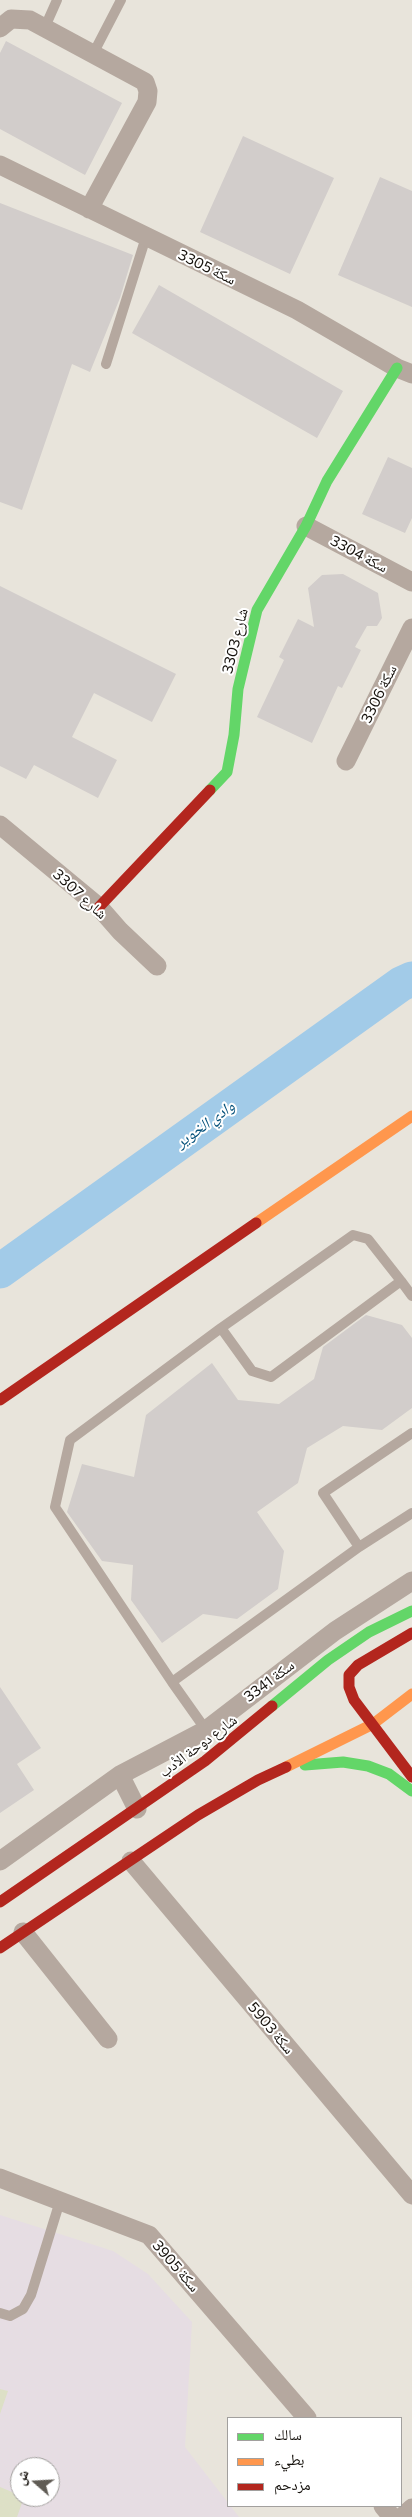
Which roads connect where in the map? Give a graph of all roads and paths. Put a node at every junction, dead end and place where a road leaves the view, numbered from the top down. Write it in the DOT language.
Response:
graph roads {
  1 [pos="56,0"];
  2 [pos="121,0"];
  3 [pos="45,27"];
  4 [pos="0,28"];
  5 [pos="93,54"];
  6 [pos="0,165"];
  7 [pos="90,209"];
  8 [pos="146,237"];
  9 [pos="106,364"];
  10 [pos="405,371"];
  11 [pos="306,526"];
  12 [pos="412,582"];
  13 [pos="412,628"];
  14 [pos="346,761"];
  15 [pos="0,825"];
  16 [pos="99,907"];
  17 [pos="157,966"];
  18 [pos="412,1116"];
  19 [pos="401,1281"];
  20 [pos="412,1296"];
  21 [pos="221,1328"];
  22 [pos="0,1400"];
  23 [pos="412,1432"];
  24 [pos="412,1513"];
  25 [pos="359,1548"];
  26 [pos="412,1581"];
  27 [pos="412,1612"];
  28 [pos="412,1633"];
  29 [pos="401,1640"];
  30 [pos="369,1671"];
  31 [pos="172,1682"];
  32 [pos="405,1689"];
  33 [pos="373,1724"];
  34 [pos="206,1730"];
  35 [pos="286,1767"];
  36 [pos="120,1775"];
  37 [pos="412,1777"];
  38 [pos="412,1791"];
  39 [pos="137,1809"];
  40 [pos="0,1861"];
  41 [pos="130,1861"];
  42 [pos="0,1902"];
  43 [pos="24,1932"];
  44 [pos="0,1948"];
  45 [pos="108,2039"];
  46 [pos="0,2178"];
  47 [pos="412,2195"];
  48 [pos="60,2201"];
  49 [pos="0,2313"];
  50 [pos="306,2417"];
  51 [pos="384,2507"];
  52 [pos="412,2508"];
  53 [pos="392,2517"];
  54 [pos="402,2517"];
  1 -- 3 [label="lane"];
  2 -- 5 [label="lane"];
  3 -- 4 [label="street"];
  3 -- 5 [label="street"];
  5 -- 7 [label="street"];
  6 -- 7 [label="street, 3305 سكة"];
  7 -- 8 [label="street, 3305 سكة"];
  8 -- 9 [label="lane"];
  8 -- 10 [label="street, 3305 سكة"];
  10 -- 11 [label="main road, 3303 شارع"];
  11 -- 12 [label="street, سكة 3304"];
  11 -- 16 [label="main road, 3303 شارع"];
  13 -- 14 [label="street, سكة 3306"];
  15 -- 16 [label="street, 3307 شارع"];
  16 -- 17 [label="street, 3307 شارع"];
  18 -- 22 [label="main road"];
  19 -- 20 [label="lane"];
  19 -- 21 [label="lane"];
  19 -- 21 [label="lane"];
  21 -- 31 [label="lane"];
  23 -- 25 [label="lane"];
  24 -- 25 [label="lane"];
  25 -- 31 [label="lane"];
  26 -- 34 [label="street, سكة 3341"];
  27 -- 39 [label="main road, شارع دوحة الأدب"];
  28 -- 29 [label="main road"];
  29 -- 30 [label="main road"];
  29 -- 33 [label="main road"];
  31 -- 34 [label="lane"];
  32 -- 33 [label="main road"];
  33 -- 35 [label="main road"];
  33 -- 37 [label="main road"];
  34 -- 36 [label="street, سكة 3341"];
  35 -- 38 [label="main road"];
  35 -- 41 [label="main road"];
  36 -- 39 [label="street"];
  36 -- 40 [label="street, سكة 3341"];
  39 -- 42 [label="main road, شارع دوحة الأدب"];
  41 -- 43 [label="main road"];
  41 -- 47 [label="street, سكة 5903"];
  43 -- 44 [label="main road"];
  43 -- 45 [label="street"];
  46 -- 48 [label="street, سكة 3905"];
  48 -- 49 [label="lane"];
  48 -- 50 [label="street, سكة 3905"];
  51 -- 53 [label="street"];
  52 -- 54 [label="street"];
}
